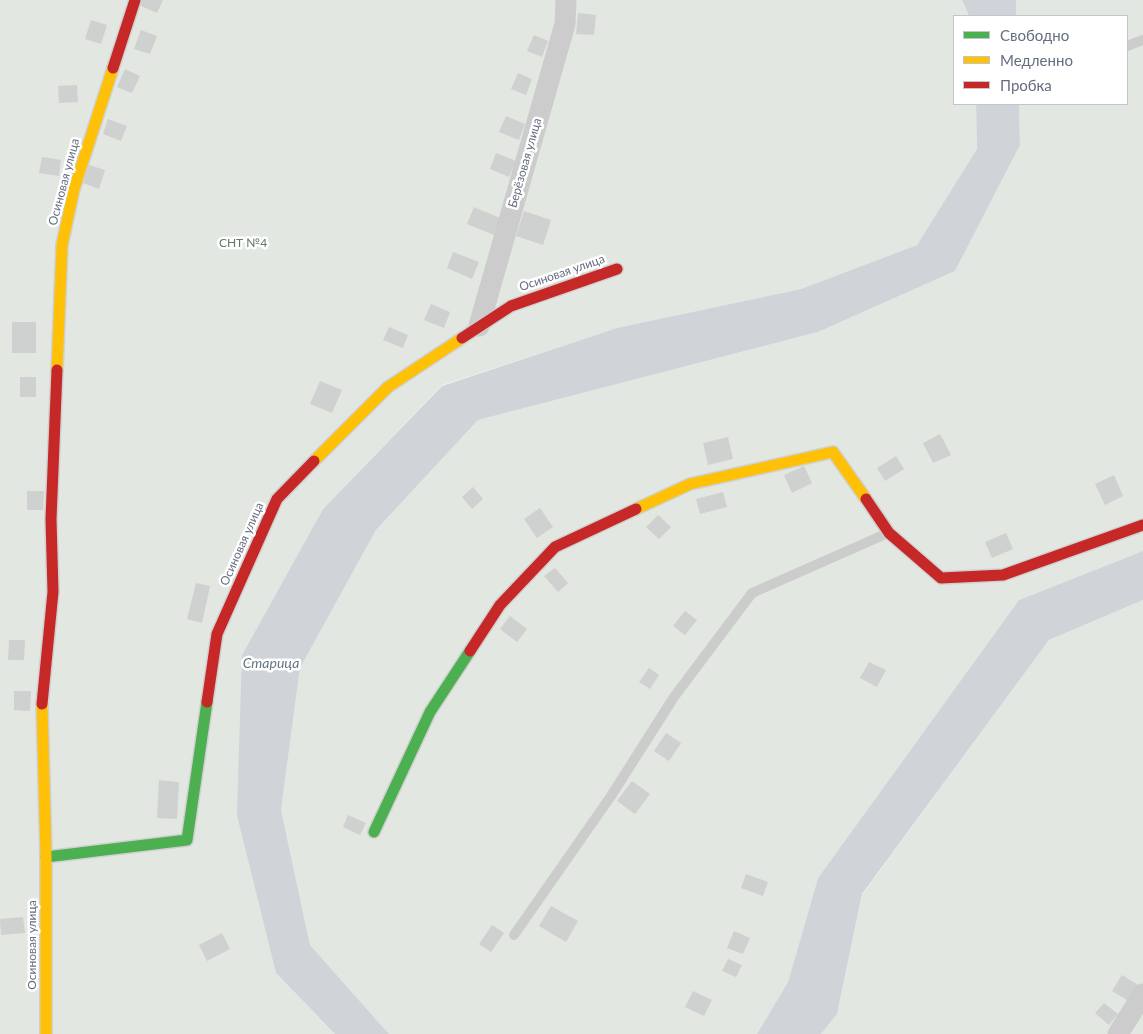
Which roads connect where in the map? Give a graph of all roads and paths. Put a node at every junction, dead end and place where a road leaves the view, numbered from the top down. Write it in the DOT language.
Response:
graph roads {
  1 [pos="135,0"];
  2 [pos="566,0"];
  3 [pos="1143,40"];
  4 [pos="1128,46"];
  5 [pos="617,269"];
  6 [pos="479,326"];
  7 [pos="1143,524"];
  8 [pos="889,533"];
  9 [pos="374,832"];
  10 [pos="46,857"];
  11 [pos="514,935"];
  12 [pos="1143,994"];
  13 [pos="46,1034"];
  14 [pos="1118,1034"];
  1 -- 10 [label="street, Осиновая улица"];
  2 -- 6 [label="street, Берёзовая улица"];
  3 -- 4 [label="lane"];
  5 -- 6 [label="street, Осиновая улица"];
  6 -- 10 [label="street, Осиновая улица"];
  7 -- 8 [label="street"];
  8 -- 9 [label="street"];
  8 -- 11 [label="lane"];
  10 -- 13 [label="street, Осиновая улица"];
  12 -- 14 [label="street"];
}
